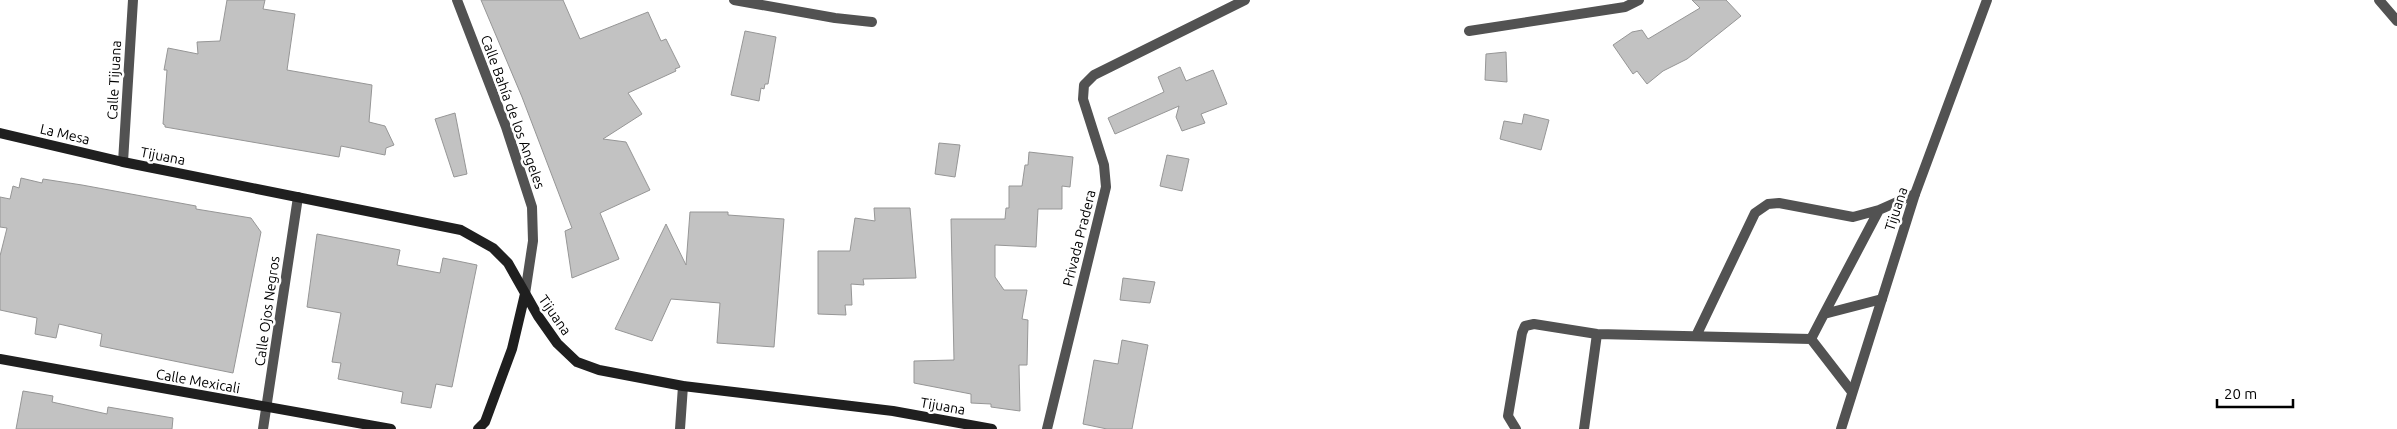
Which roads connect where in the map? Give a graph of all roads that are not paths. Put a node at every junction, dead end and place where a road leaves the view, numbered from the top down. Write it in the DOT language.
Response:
graph roads {
  1 [pos="133,0"];
  2 [pos="457,0"];
  3 [pos="734,0"];
  4 [pos="1245,0"];
  5 [pos="1639,0"];
  6 [pos="1987,0"];
  7 [pos="2379,0"];
  8 [pos="2397,21"];
  9 [pos="872,22"];
  10 [pos="1469,31"];
  11 [pos="0,133"];
  12 [pos="123,162"];
  13 [pos="1915,194"];
  14 [pos="298,197"];
  15 [pos="1879,210"];
  16 [pos="525,294"];
  17 [pos="1882,299"];
  18 [pos="1824,314"];
  19 [pos="1597,334"];
  20 [pos="1696,336"];
  21 [pos="1811,339"];
  22 [pos="0,359"];
  23 [pos="684,386"];
  24 [pos="1852,392"];
  25 [pos="267,407"];
  26 [pos="263,429"];
  27 [pos="391,429"];
  28 [pos="478,429"];
  29 [pos="680,429"];
  30 [pos="992,429"];
  31 [pos="1047,429"];
  32 [pos="1516,429"];
  33 [pos="1584,429"];
  34 [pos="1840,429"];
  1 -- 12 [label="street, Calle Tijuana"];
  2 -- 16 [label="street, Calle Bahía de los Angeles"];
  3 -- 9 [label="street"];
  4 -- 31 [label="street, Privada Pradera"];
  5 -- 10 [label="street"];
  6 -- 13 [label="street, Tijuana"];
  7 -- 8 [label="street"];
  11 -- 12 [label="main road, La Mesa"];
  12 -- 14 [label="main road, Tijuana"];
  13 -- 15 [label="street"];
  13 -- 17 [label="street, Tijuana"];
  14 -- 16 [label="main road, Tijuana"];
  14 -- 25 [label="street, Calle Ojos Negros"];
  15 -- 18 [label="street"];
  15 -- 20 [label="street"];
  16 -- 23 [label="main road, Tijuana"];
  16 -- 28 [label="main road"];
  17 -- 18 [label="street"];
  17 -- 24 [label="street, Tijuana"];
  18 -- 21 [label="street"];
  19 -- 20 [label="street"];
  19 -- 32 [label="street"];
  19 -- 33 [label="street"];
  20 -- 21 [label="street"];
  21 -- 24 [label="street"];
  22 -- 25 [label="main road, Calle Mexicali"];
  23 -- 29 [label="street"];
  23 -- 30 [label="main road, Tijuana"];
  24 -- 34 [label="street, Tijuana"];
  25 -- 26 [label="street, Calle Ojos Negros"];
  25 -- 27 [label="main road, Calle Mexicali"];
}
